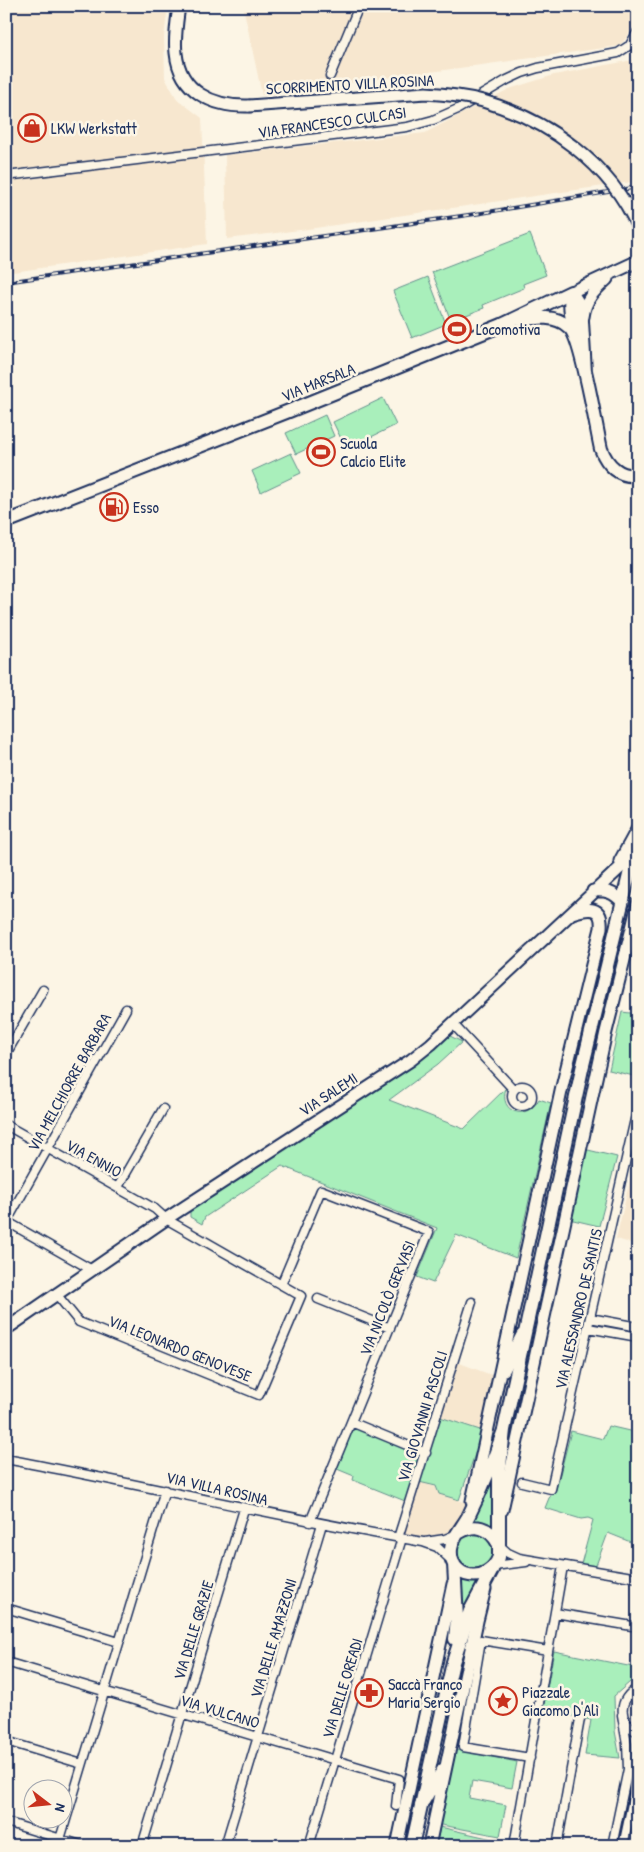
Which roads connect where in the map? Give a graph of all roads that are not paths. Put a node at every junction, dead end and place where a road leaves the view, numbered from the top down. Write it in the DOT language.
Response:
graph roads {
  1 [pos="179,6"];
  2 [pos="359,6"];
  3 [pos="638,32"];
  4 [pos="330,76"];
  5 [pos="6,176"];
  6 [pos="638,228"];
  7 [pos="638,261"];
  8 [pos="613,273"];
  9 [pos="571,292"];
  10 [pos="582,321"];
  11 [pos="502,325"];
  12 [pos="574,332"];
  13 [pos="585,372"];
  14 [pos="638,475"];
  15 [pos="6,521"];
  16 [pos="638,828"];
  17 [pos="638,838"];
  18 [pos="636,852"];
  19 [pos="608,878"];
  20 [pos="594,890"];
  21 [pos="622,902"];
  22 [pos="638,904"];
  23 [pos="568,915"];
  24 [pos="43,990"];
  25 [pos="126,1009"];
  26 [pos="453,1024"];
  27 [pos="606,1032"];
  28 [pos="6,1054"];
  29 [pos="582,1069"];
  30 [pos="514,1090"];
  31 [pos="638,1106"];
  32 [pos="163,1108"];
  33 [pos="6,1125"];
  34 [pos="48,1148"];
  35 [pos="118,1188"];
  36 [pos="166,1219"];
  37 [pos="6,1221"];
  38 [pos="92,1270"];
  39 [pos="281,1285"];
  40 [pos="57,1295"];
  41 [pos="301,1296"];
  42 [pos="318,1299"];
  43 [pos="472,1302"];
  44 [pos="590,1318"];
  45 [pos="638,1327"];
  46 [pos="390,1328"];
  47 [pos="588,1328"];
  48 [pos="6,1329"];
  49 [pos="525,1329"];
  50 [pos="638,1337"];
  51 [pos="497,1382"];
  52 [pos="352,1422"];
  53 [pos="504,1430"];
  54 [pos="426,1453"];
  55 [pos="6,1459"];
  56 [pos="522,1482"];
  57 [pos="165,1490"];
  58 [pos="244,1508"];
  59 [pos="470,1513"];
  60 [pos="310,1522"];
  61 [pos="322,1524"];
  62 [pos="498,1529"];
  63 [pos="459,1533"];
  64 [pos="400,1538"];
  65 [pos="423,1542"];
  66 [pos="498,1544"];
  67 [pos="533,1561"];
  68 [pos="563,1566"];
  69 [pos="454,1567"];
  70 [pos="492,1569"];
  71 [pos="638,1578"];
  72 [pos="6,1608"];
  73 [pos="555,1613"];
  74 [pos="638,1627"];
  75 [pos="119,1642"];
  76 [pos="548,1652"];
  77 [pos="6,1662"];
  78 [pos="452,1662"];
  79 [pos="637,1689"];
  80 [pos="104,1691"];
  81 [pos="182,1714"];
  82 [pos="622,1715"];
  83 [pos="580,1719"];
  84 [pos="638,1732"];
  85 [pos="258,1737"];
  86 [pos="6,1741"];
  87 [pos="530,1758"];
  88 [pos="448,1759"];
  89 [pos="335,1760"];
  90 [pos="82,1764"];
  91 [pos="638,1775"];
  92 [pos="396,1806"];
  93 [pos="420,1809"];
  94 [pos="6,1822"];
  95 [pos="59,1842"];
  96 [pos="84,1846"];
  97 [pos="142,1846"];
  98 [pos="225,1846"];
  99 [pos="309,1846"];
  100 [pos="397,1846"];
  101 [pos="412,1846"];
  102 [pos="429,1846"];
  103 [pos="516,1846"];
  104 [pos="557,1846"];
  105 [pos="612,1846"];
  106 [pos="623,1846"];
  1 -- 6 [label="street, SCORRIMENTO VILLA ROSINA, bridge"];
  2 -- 4 [label="street"];
  3 -- 5 [label="street, VIA FRANCESCO CULCASI"];
  7 -- 8 [label="street, VIA MARSALA"];
  8 -- 9 [label="street, VIA MARSALA"];
  8 -- 10 [label="street"];
  9 -- 10 [label="main road"];
  9 -- 11 [label="main road, VIA MARSALA"];
  9 -- 12 [label="street"];
  10 -- 13 [label="main road"];
  11 -- 12 [label="main road"];
  11 -- 15 [label="main road, VIA MARSALA"];
  12 -- 13 [label="main road"];
  13 -- 14 [label="main road"];
  16 -- 19 [label="street"];
  17 -- 18 [label="main road"];
  18 -- 19 [label="street, VIA SALEMI"];
  18 -- 21 [label="main road"];
  19 -- 20 [label="street, VIA SALEMI"];
  20 -- 21 [label="street"];
  20 -- 23 [label="street, VIA SALEMI"];
  21 -- 29 [label="main road"];
  22 -- 27 [label="street"];
  23 -- 26 [label="street, VIA SALEMI"];
  23 -- 51 [label="street"];
  24 -- 28 [label="street"];
  25 -- 34 [label="street, VIA MELCHIORRE BARBARA"];
  26 -- 30 [label="street"];
  26 -- 36 [label="street, VIA SALEMI"];
  27 -- 29 [label="street"];
  27 -- 62 [label="street"];
  29 -- 49 [label="main road"];
  31 -- 44 [label="street, VIA ALESSANDRO DE SANTIS"];
  32 -- 35 [label="street"];
  33 -- 34 [label="street, VIA ENNIO"];
  34 -- 35 [label="street, VIA ENNIO"];
  34 -- 37 [label="street, VIA MELCHIORRE BARBARA"];
  35 -- 36 [label="street, VIA ENNIO"];
  36 -- 38 [label="street, VIA SALEMI"];
  36 -- 39 [label="street, VIA ENNIO"];
  37 -- 38 [label="street"];
  38 -- 40 [label="street, VIA SALEMI"];
  39 -- 41 [label="street, VIA ENNIO"];
  39 -- 46 [label="street, VIA NICOLÒ GERVASI"];
  40 -- 41 [label="street, VIA LEONARDO GENOVESE"];
  40 -- 48 [label="street, VIA SALEMI"];
  42 -- 46 [label="street"];
  43 -- 54 [label="street, VIA GIOVANNI PASCOLI"];
  44 -- 45 [label="street"];
  44 -- 47 [label="street, VIA ALESSANDRO DE SANTIS"];
  46 -- 52 [label="street, VIA NICOLÒ GERVASI"];
  47 -- 50 [label="street"];
  47 -- 56 [label="street, VIA ALESSANDRO DE SANTIS"];
  49 -- 51 [label="street"];
  49 -- 53 [label="main road"];
  51 -- 59 [label="street"];
  52 -- 54 [label="street"];
  52 -- 60 [label="street, VIA NICOLÒ GERVASI"];
  53 -- 59 [label="main road"];
  53 -- 62 [label="main road"];
  54 -- 64 [label="street, VIA GIOVANNI PASCOLI"];
  55 -- 57 [label="street, VIA VILLA ROSINA"];
  57 -- 58 [label="street, VIA VILLA ROSINA"];
  57 -- 75 [label="street"];
  58 -- 60 [label="street, VIA VILLA ROSINA"];
  58 -- 81 [label="street, VIA DELLE GRAZIE"];
  59 -- 63 [label="main road"];
  60 -- 61 [label="street, VIA VILLA ROSINA"];
  61 -- 64 [label="street, VIA VILLA ROSINA"];
  61 -- 85 [label="street, VIA DELLE AMAZZONI"];
  62 -- 66 [label="main road"];
  63 -- 65 [label="street, VIA VILLA ROSINA"];
  63 -- 66 [label="main road"];
  63 -- 69 [label="main road"];
  64 -- 65 [label="street, VIA VILLA ROSINA"];
  64 -- 89 [label="street, VIA DELLE OREADI"];
  65 -- 69 [label="street, VIA VILLA ROSINA"];
  66 -- 67 [label="street"];
  66 -- 70 [label="main road"];
  67 -- 68 [label="street"];
  67 -- 70 [label="street"];
  68 -- 71 [label="street"];
  68 -- 73 [label="street"];
  69 -- 70 [label="main road"];
  69 -- 78 [label="main road"];
  69 -- 100 [label="street"];
  70 -- 78 [label="main road"];
  70 -- 88 [label="street"];
  72 -- 75 [label="street"];
  73 -- 74 [label="street"];
  73 -- 76 [label="street"];
  75 -- 80 [label="street"];
  76 -- 87 [label="street"];
  76 -- 87 [label="street"];
  77 -- 80 [label="street, VIA VULCANO"];
  78 -- 93 [label="main road"];
  79 -- 82 [label="street"];
  80 -- 81 [label="street, VIA VULCANO"];
  80 -- 90 [label="street"];
  81 -- 85 [label="street, VIA VULCANO"];
  81 -- 97 [label="street, VIA DELLE GRAZIE"];
  82 -- 84 [label="street"];
  82 -- 105 [label="street"];
  83 -- 104 [label="street"];
  85 -- 89 [label="street, VIA VULCANO"];
  85 -- 98 [label="street, VIA DELLE AMAZZONI"];
  86 -- 90 [label="street"];
  87 -- 103 [label="street"];
  88 -- 93 [label="street"];
  88 -- 102 [label="street"];
  89 -- 92 [label="street, VIA VULCANO"];
  89 -- 99 [label="street, VIA DELLE OREADI"];
  90 -- 95 [label="street"];
  91 -- 106 [label="street"];
  93 -- 101 [label="main road"];
  94 -- 95 [label="street"];
  95 -- 96 [label="street"];
}
